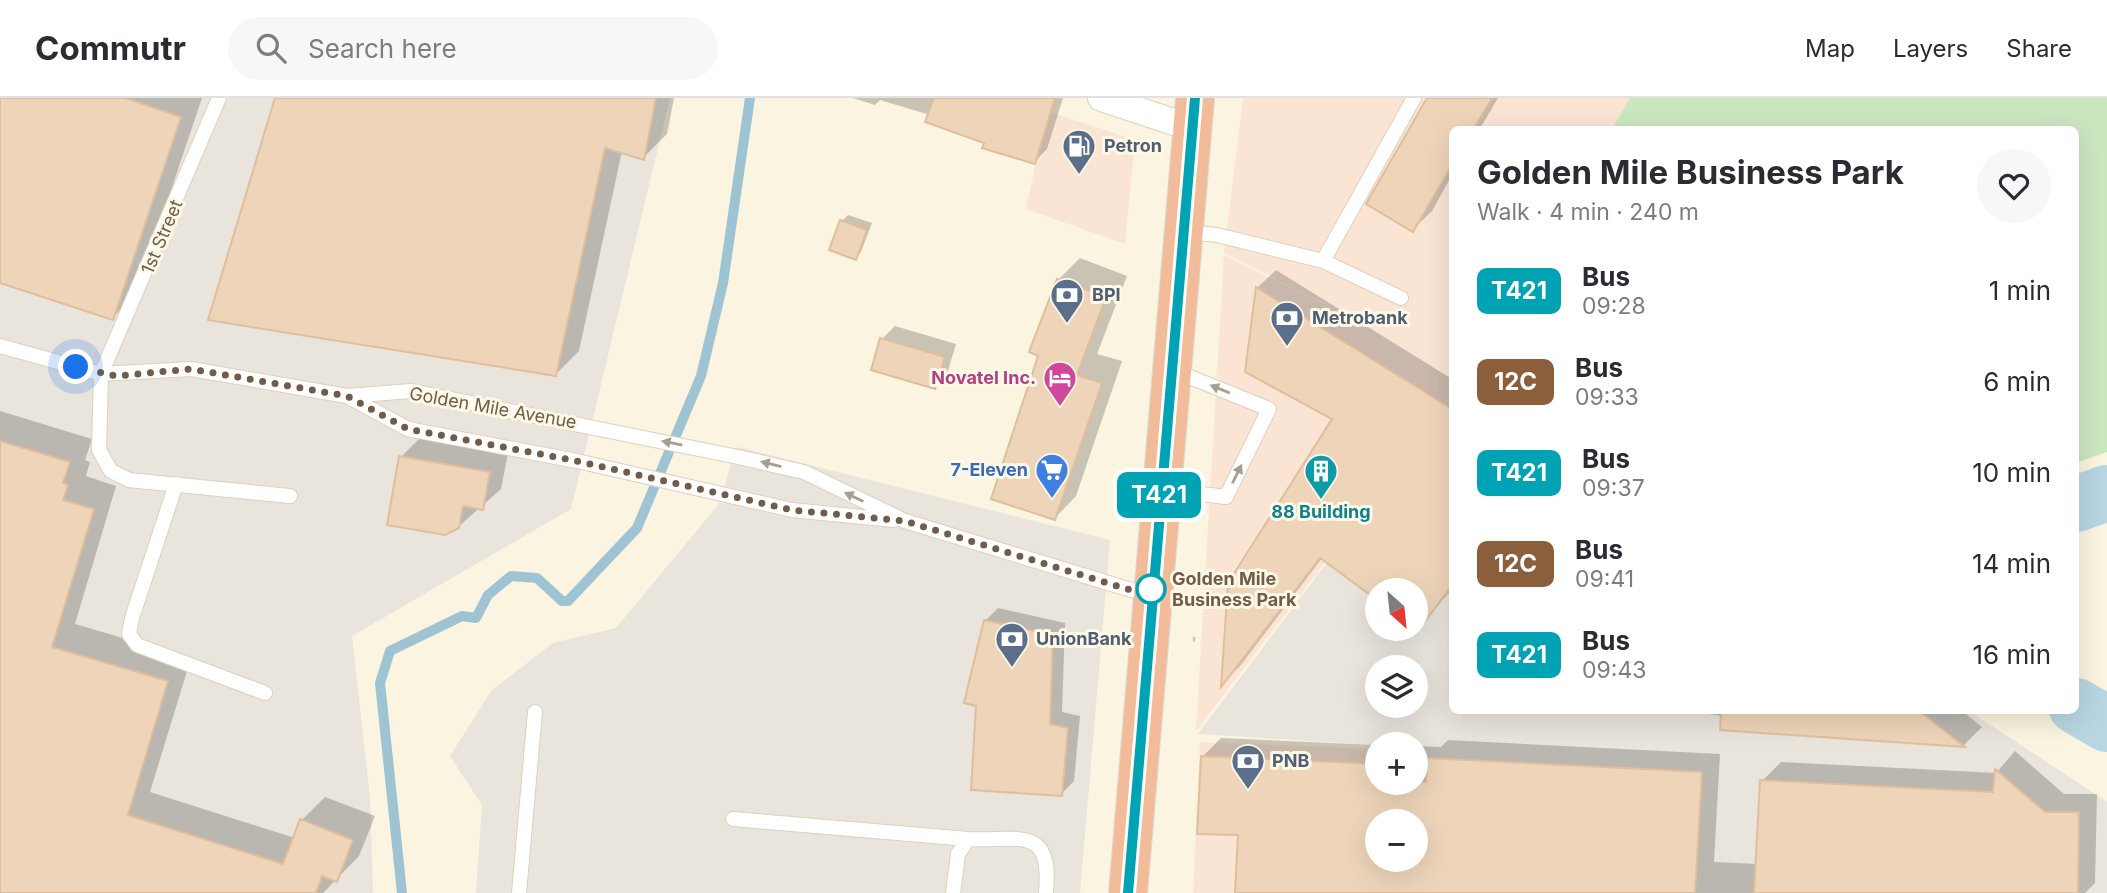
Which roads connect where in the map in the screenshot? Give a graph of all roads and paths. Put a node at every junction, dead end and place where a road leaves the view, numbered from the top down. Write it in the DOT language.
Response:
graph roads {
  1 [pos="219,98"];
  2 [pos="1101,98"];
  3 [pos="1414,98"];
  4 [pos="1194,113"];
  5 [pos="1183,231"];
  6 [pos="1323,261"];
  7 [pos="1401,298"];
  8 [pos="0,346"];
  9 [pos="1170,369"];
  10 [pos="101,374"];
  11 [pos="347,396"];
  12 [pos="176,484"];
  13 [pos="1160,489"];
  14 [pos="290,496"];
  15 [pos="905,521"];
  16 [pos="1150,596"];
  17 [pos="265,693"];
  18 [pos="534,712"];
  19 [pos="733,819"];
  20 [pos="968,839"];
  21 [pos="520,893"];
  22 [pos="953,893"];
  23 [pos="1046,893"];
  24 [pos="1128,893"];
  1 -- 10 [label="lane, 1st Street"];
  2 -- 4 [label="street"];
  3 -- 6 [label="lane"];
  4 -- 5 [label="highway"];
  5 -- 6 [label="lane"];
  5 -- 9 [label="highway"];
  6 -- 7 [label="lane"];
  8 -- 10 [label="lane"];
  9 -- 13 [label="highway"];
  13 -- 9 [label="lane, one-way"];
  10 -- 11 [label="lane"];
  10 -- 12 [label="lane"];
  11 -- 15 [label="lane, Golden Mile Avenue"];
  15 -- 11 [label="lane, Golden Mile Avenue, one-way"];
  12 -- 14 [label="lane"];
  12 -- 17 [label="lane"];
  13 -- 16 [label="highway"];
  15 -- 16 [label="lane, Golden Mile Avenue"];
  16 -- 24 [label="highway"];
  18 -- 21 [label="lane"];
  19 -- 20 [label="lane"];
  20 -- 22 [label="lane"];
  20 -- 23 [label="lane"];
}
